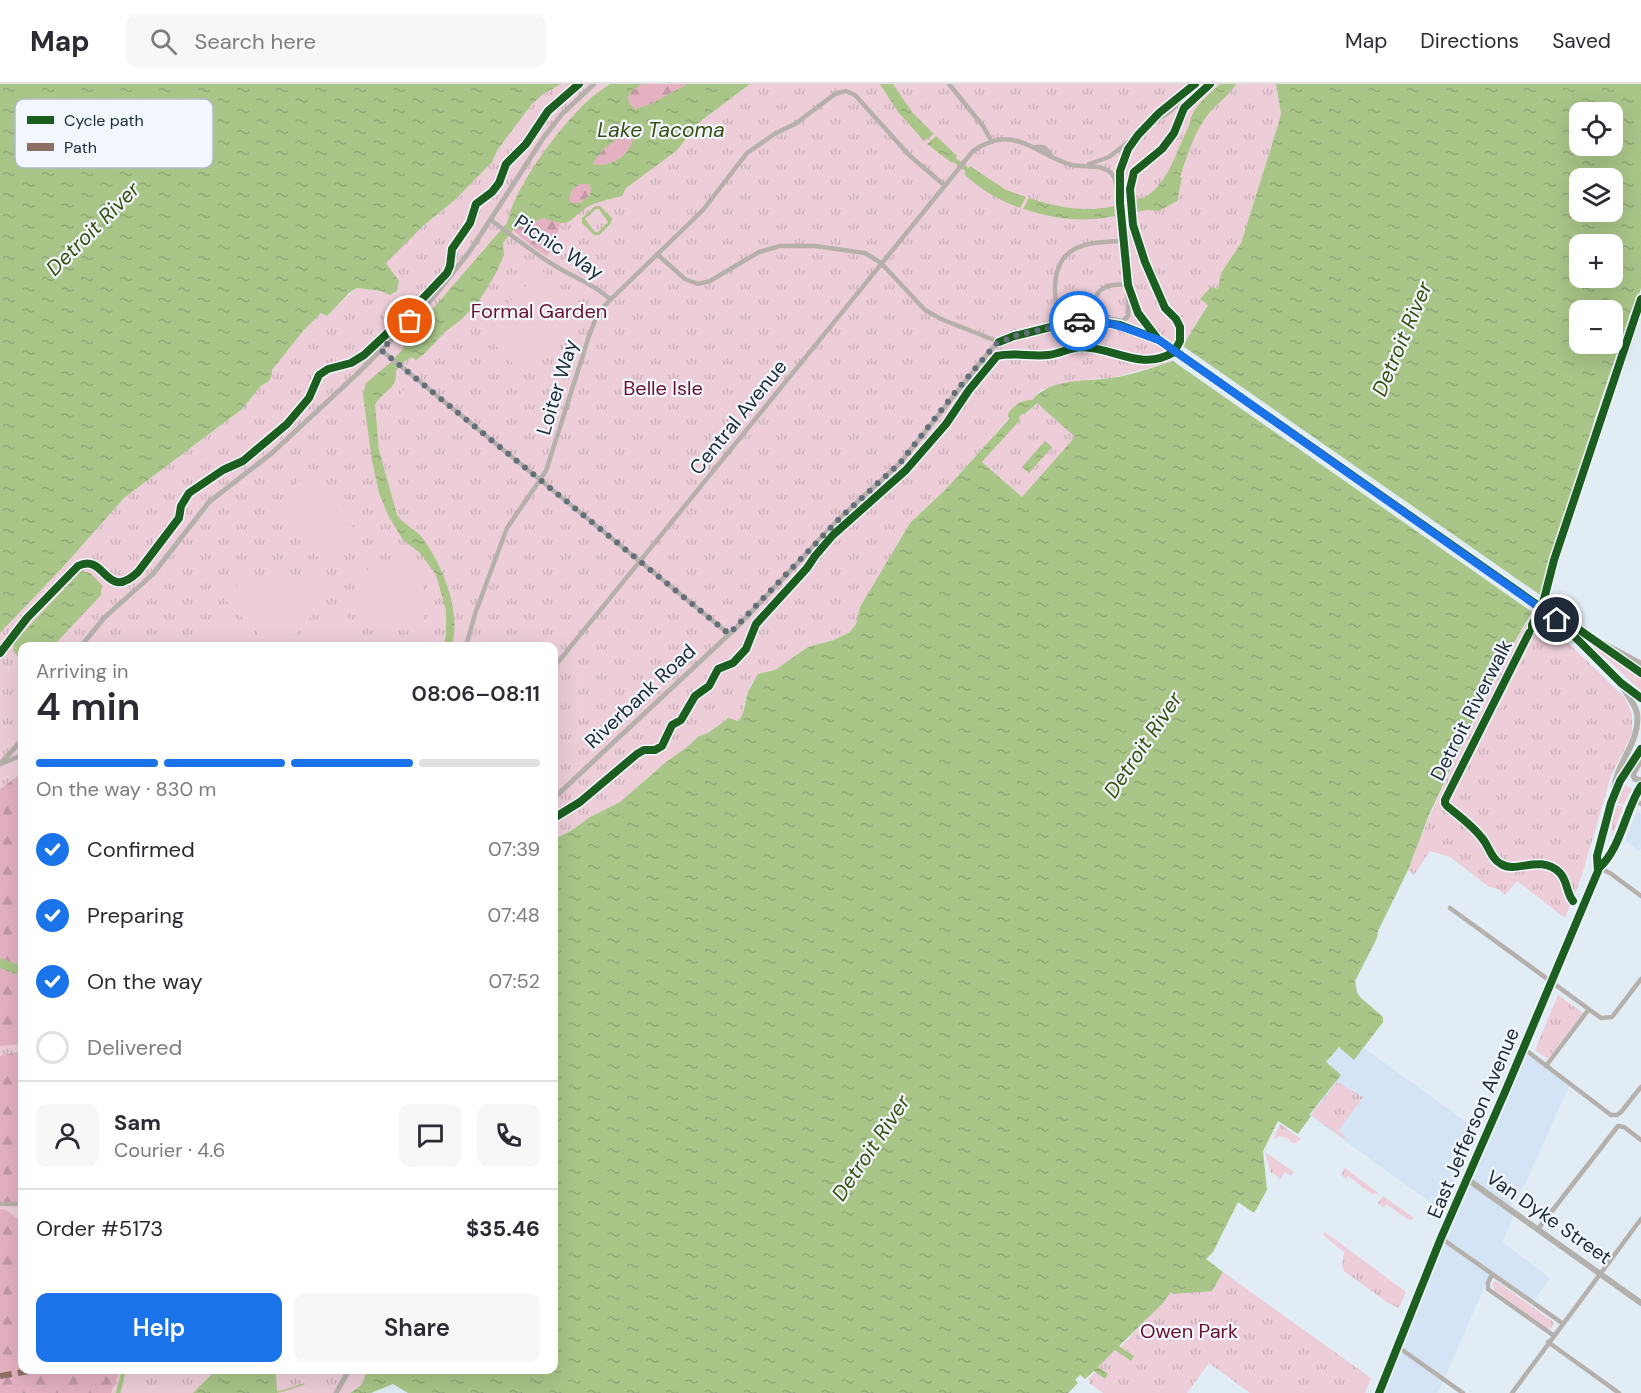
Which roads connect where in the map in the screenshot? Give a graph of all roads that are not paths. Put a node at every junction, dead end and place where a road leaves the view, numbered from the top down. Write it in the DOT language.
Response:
graph roads {
  1 [pos="594,84"];
  2 [pos="949,84"];
  3 [pos="1195,84"];
  4 [pos="1138,135"];
  5 [pos="992,142"];
  6 [pos="1083,166"];
  7 [pos="944,185"];
  8 [pos="1120,203"];
  9 [pos="490,220"];
  10 [pos="1123,241"];
  11 [pos="657,254"];
  12 [pos="881,263"];
  13 [pos="1128,285"];
  14 [pos="610,299"];
  15 [pos="1094,320"];
  16 [pos="1059,325"];
  17 [pos="1161,341"];
  18 [pos="999,342"];
  19 [pos="381,350"];
  20 [pos="540,480"];
  21 [pos="639,561"];
  22 [pos="1556,618"];
  23 [pos="1582,632"];
  24 [pos="729,634"];
  25 [pos="84,642"];
  26 [pos="467,642"];
  27 [pos="558,662"];
  28 [pos="1641,664"];
  29 [pos="1641,673"];
  30 [pos="1622,683"];
  31 [pos="1641,698"];
  32 [pos="18,744"];
  33 [pos="1641,749"];
  34 [pos="18,757"];
  35 [pos="1641,760"];
  36 [pos="0,764"];
  37 [pos="1641,780"];
  38 [pos="1641,786"];
  39 [pos="558,794"];
  40 [pos="1613,798"];
  41 [pos="1633,798"];
  42 [pos="1641,804"];
  43 [pos="1599,868"];
  44 [pos="1641,896"];
  45 [pos="1450,908"];
  46 [pos="1641,979"];
  47 [pos="1551,981"];
  48 [pos="1589,1009"];
  49 [pos="1523,1048"];
  50 [pos="1546,1066"];
  51 [pos="1641,1087"];
  52 [pos="1641,1140"];
  53 [pos="1467,1179"];
  54 [pos="0,1203"];
  55 [pos="18,1204"];
  56 [pos="1641,1219"];
  57 [pos="1538,1229"];
  58 [pos="1441,1238"];
  59 [pos="1599,1273"];
  60 [pos="1492,1274"];
  61 [pos="1641,1303"];
  62 [pos="1562,1323"];
  63 [pos="1553,1335"];
  64 [pos="1548,1342"];
  65 [pos="1398,1347"];
  66 [pos="347,1374"];
  67 [pos="336,1393"];
  68 [pos="1379,1393"];
  69 [pos="1462,1393"];
  70 [pos="1512,1393"];
  71 [pos="1619,1393"];
  1 -- 9 [label="street"];
  2 -- 5 [label="street"];
  3 -- 4 [label="street"];
  4 -- 6 [label="street"];
  4 -- 8 [label="street"];
  5 -- 6 [label="street"];
  5 -- 7 [label="street, Central Avenue"];
  6 -- 8 [label="street"];
  7 -- 11 [label="street, Loiter Way"];
  7 -- 12 [label="street, Central Avenue"];
  8 -- 10 [label="street"];
  9 -- 14 [label="street, Picnic Way"];
  9 -- 19 [label="street"];
  10 -- 13 [label="street"];
  10 -- 16 [label="street"];
  11 -- 12 [label="street"];
  11 -- 14 [label="street, Loiter Way"];
  12 -- 18 [label="street"];
  12 -- 21 [label="street, Central Avenue"];
  13 -- 15 [label="street"];
  13 -- 15 [label="street"];
  13 -- 17 [label="street"];
  14 -- 20 [label="street, Loiter Way"];
  15 -- 16 [label="street"];
  15 -- 17 [label="street"];
  16 -- 18 [label="street"];
  17 -- 22 [label="street"];
  18 -- 24 [label="street, Riverbank Road"];
  19 -- 20 [label="street"];
  19 -- 25 [label="street"];
  20 -- 21 [label="street"];
  20 -- 26 [label="street, Loiter Way"];
  21 -- 24 [label="street"];
  21 -- 27 [label="street, Central Avenue"];
  22 -- 23 [label="street"];
  22 -- 30 [label="street"];
  23 -- 28 [label="main road"];
  23 -- 29 [label="street"];
  24 -- 39 [label="street, Riverbank Road"];
  30 -- 31 [label="street"];
  30 -- 40 [label="main road"];
  32 -- 36 [label="street"];
  33 -- 40 [label="main road, East Jefferson Avenue"];
  34 -- 36 [label="street"];
  35 -- 37 [label="main road"];
  38 -- 41 [label="main road, East Jefferson Avenue"];
  40 -- 43 [label="main road, East Jefferson Avenue"];
  41 -- 42 [label="street"];
  41 -- 43 [label="main road, East Jefferson Avenue"];
  43 -- 44 [label="street"];
  43 -- 47 [label="main road, East Jefferson Avenue"];
  45 -- 47 [label="street"];
  46 -- 48 [label="street"];
  47 -- 48 [label="street"];
  47 -- 49 [label="main road, East Jefferson Avenue"];
  48 -- 50 [label="street"];
  49 -- 50 [label="street"];
  49 -- 53 [label="main road, East Jefferson Avenue"];
  50 -- 51 [label="street"];
  52 -- 57 [label="street"];
  53 -- 57 [label="main road, Van Dyke Street"];
  53 -- 58 [label="main road, East Jefferson Avenue"];
  54 -- 55 [label="street"];
  56 -- 59 [label="street"];
  57 -- 59 [label="main road, Van Dyke Street"];
  58 -- 60 [label="street"];
  58 -- 65 [label="main road, East Jefferson Avenue"];
  59 -- 61 [label="main road, Van Dyke Street"];
  59 -- 62 [label="street"];
  60 -- 62 [label="street"];
  60 -- 63 [label="street"];
  62 -- 63 [label="street"];
  63 -- 64 [label="street"];
  64 -- 70 [label="street"];
  64 -- 71 [label="street"];
  65 -- 68 [label="main road, East Jefferson Avenue"];
  65 -- 69 [label="street"];
  66 -- 67 [label="street"];
}
